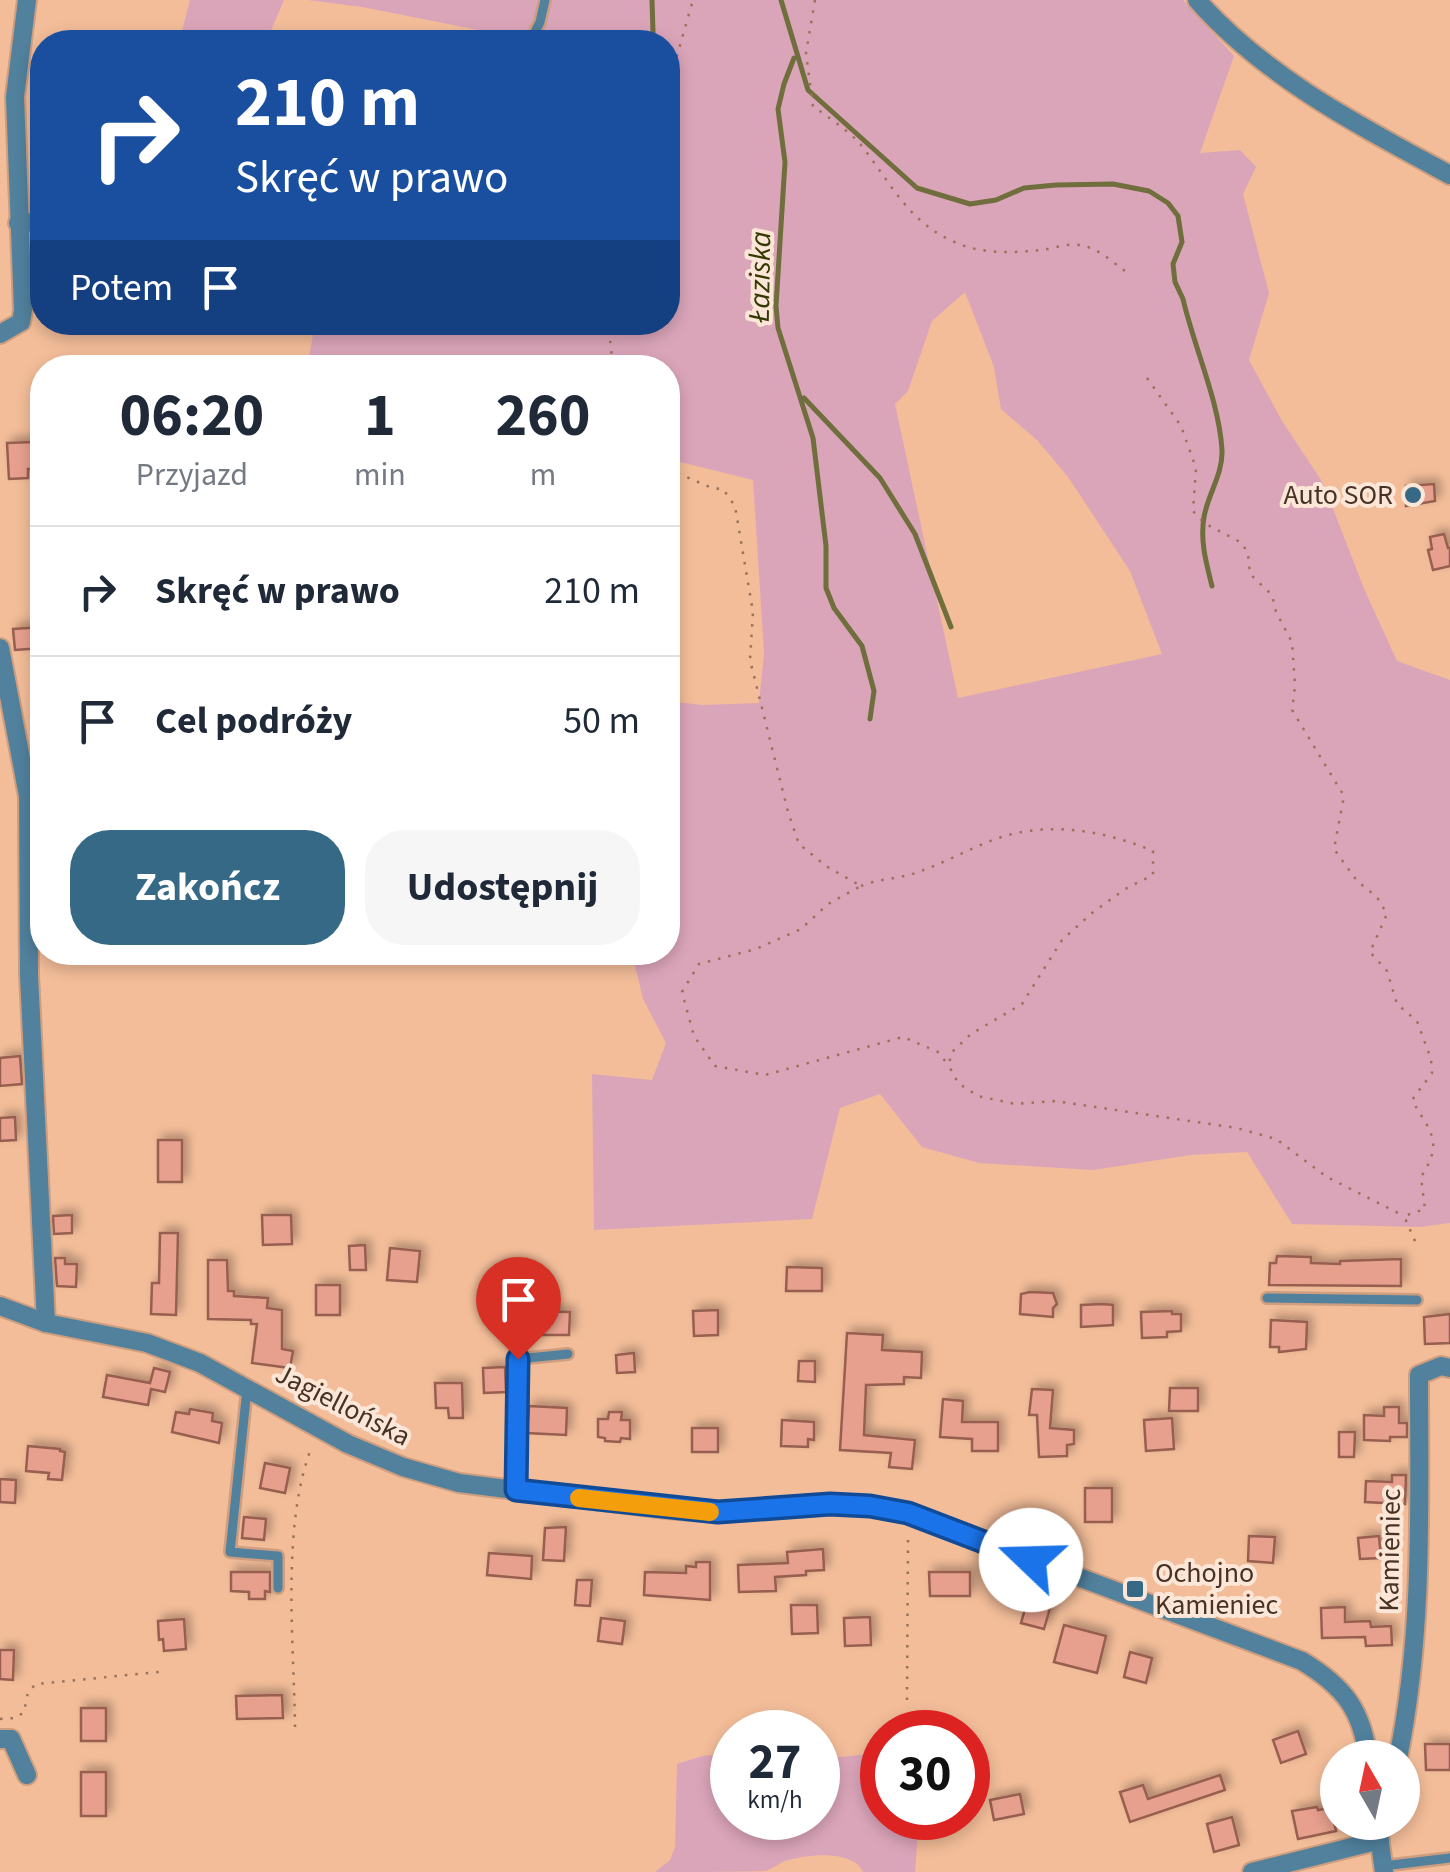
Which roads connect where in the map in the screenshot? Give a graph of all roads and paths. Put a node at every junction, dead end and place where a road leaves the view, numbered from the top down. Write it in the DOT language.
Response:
graph roads {
  1 [pos="27,0"];
  2 [pos="545,0"];
  3 [pos="693,0"];
  4 [pos="816,0"];
  5 [pos="1197,0"];
  6 [pos="536,30"];
  7 [pos="680,46"];
  8 [pos="1450,175"];
  9 [pos="30,222"];
  10 [pos="18,223"];
  11 [pos="1126,271"];
  12 [pos="0,334"];
  13 [pos="1147,378"];
  14 [pos="680,474"];
  15 [pos="0,648"];
  16 [pos="860,886"];
  17 [pos="949,1066"];
  18 [pos="1404,1216"];
  19 [pos="1418,1248"];
  20 [pos="1268,1298"];
  21 [pos="1417,1300"];
  22 [pos="0,1306"];
  23 [pos="46,1323"];
  24 [pos="568,1354"];
  25 [pos="1450,1368"];
  26 [pos="248,1386"];
  27 [pos="320,1428"];
  28 [pos="516,1490"];
  29 [pos="908,1513"];
  30 [pos="278,1588"];
  31 [pos="159,1672"];
  32 [pos="906,1700"];
  33 [pos="0,1719"];
  34 [pos="295,1727"];
  35 [pos="0,1739"];
  36 [pos="1366,1740"];
  37 [pos="1402,1740"];
  38 [pos="26,1775"];
  39 [pos="1351,1840"];
  40 [pos="1380,1840"];
  41 [pos="1450,1858"];
  42 [pos="1384,1869"];
  43 [pos="1252,1872"];
  1 -- 10 [label="street"];
  2 -- 6 [label="lane"];
  3 -- 7 [label="path"];
  4 -- 11 [label="path"];
  5 -- 8 [label="street"];
  9 -- 10 [label="street"];
  10 -- 12 [label="street"];
  13 -- 18 [label="path"];
  14 -- 16 [label="path"];
  15 -- 23 [label="street"];
  16 -- 17 [label="path"];
  16 -- 17 [label="path"];
  17 -- 18 [label="path"];
  18 -- 19 [label="path"];
  20 -- 21 [label="lane"];
  22 -- 23 [label="street, Jagiellońska"];
  23 -- 26 [label="street, Jagiellońska"];
  24 -- 28 [label="lane"];
  25 -- 37 [label="street, Kamieniec"];
  26 -- 27 [label="street, Jagiellońska"];
  26 -- 30 [label="lane"];
  27 -- 28 [label="street, Jagiellońska"];
  27 -- 34 [label="path"];
  28 -- 29 [label="street, Jagiellońska"];
  29 -- 32 [label="path"];
  29 -- 36 [label="street, Jagiellońska"];
  31 -- 33 [label="path"];
  35 -- 38 [label="street"];
  39 -- 43 [label="street"];
  40 -- 42 [label="street"];
  41 -- 42 [label="lane"];
}
